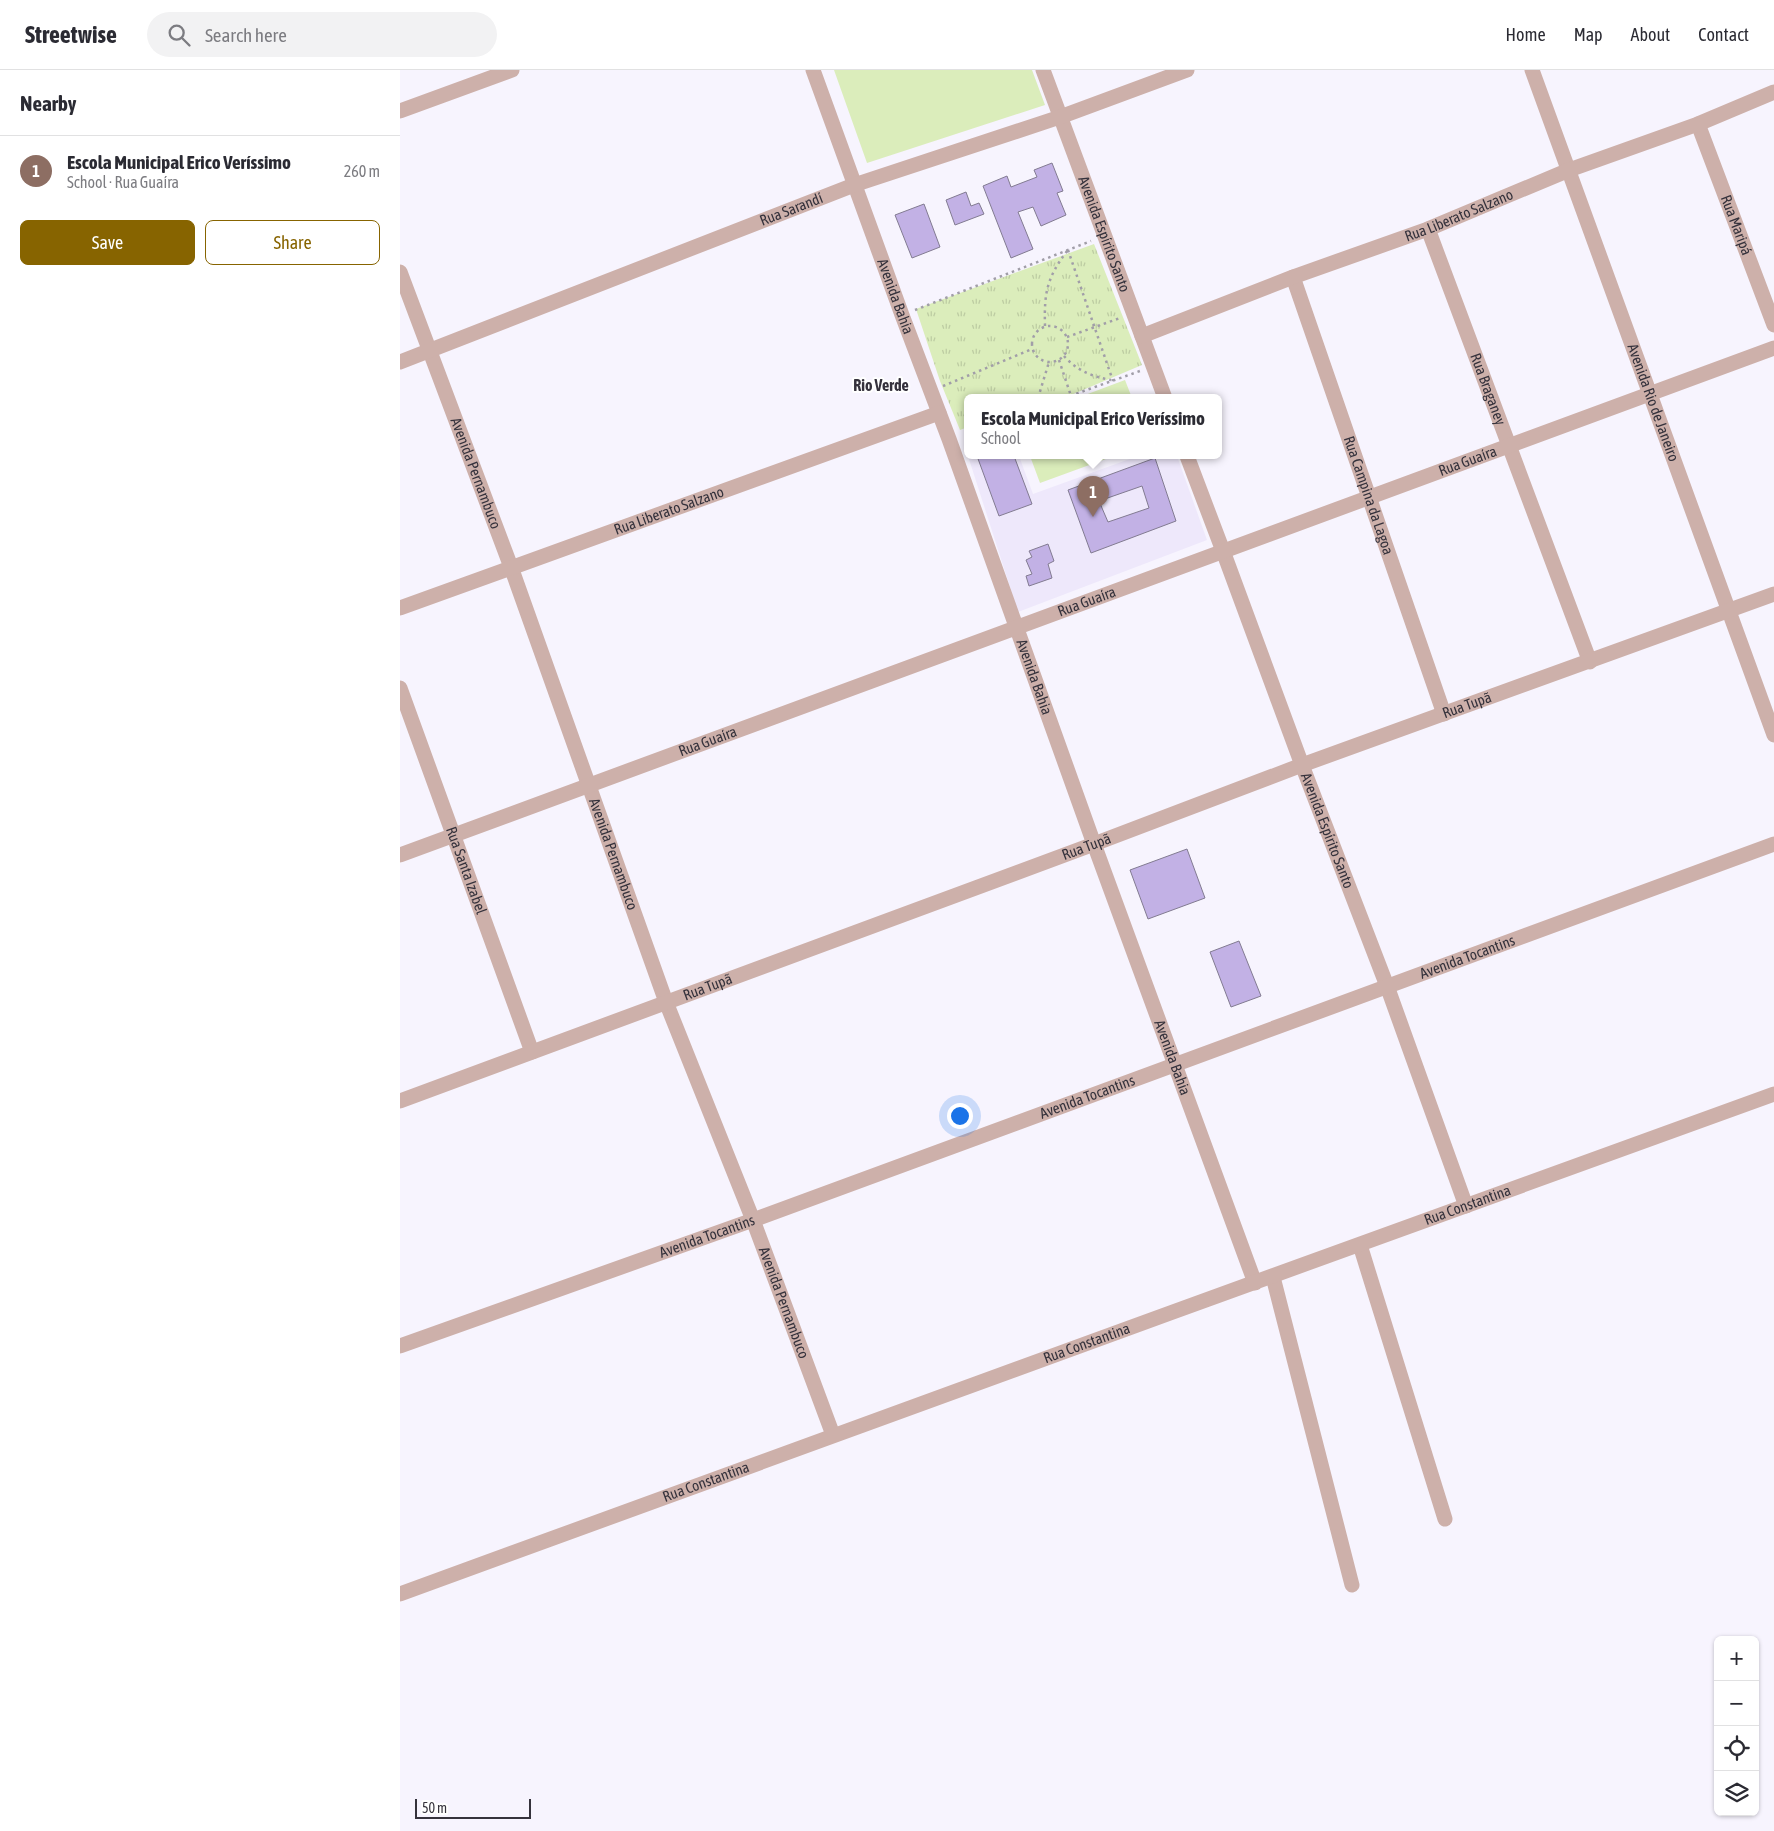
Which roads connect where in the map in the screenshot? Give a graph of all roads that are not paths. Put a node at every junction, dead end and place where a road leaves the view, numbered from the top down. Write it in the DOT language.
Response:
graph roads {
  1 [pos="512,70"];
  2 [pos="813,70"];
  3 [pos="1043,70"];
  4 [pos="1187,70"];
  5 [pos="1532,70"];
  6 [pos="493,73"];
  7 [pos="1774,92"];
  8 [pos="400,111"];
  9 [pos="1060,117"];
  10 [pos="1698,124"];
  11 [pos="1569,170"];
  12 [pos="854,185"];
  13 [pos="1428,229"];
  14 [pos="400,272"];
  15 [pos="1293,277"];
  16 [pos="1774,324"];
  17 [pos="1142,336"];
  18 [pos="1774,348"];
  19 [pos="428,351"];
  20 [pos="400,362"];
  21 [pos="1164,394"];
  22 [pos="1650,394"];
  23 [pos="939,413"];
  24 [pos="1510,445"];
  25 [pos="1188,459"];
  26 [pos="1368,497"];
  27 [pos="1224,551"];
  28 [pos="510,568"];
  29 [pos="1774,594"];
  30 [pos="400,608"];
  31 [pos="1729,610"];
  32 [pos="1017,627"];
  33 [pos="1590,662"];
  34 [pos="400,688"];
  35 [pos="1444,714"];
  36 [pos="1774,735"];
  37 [pos="1302,765"];
  38 [pos="588,785"];
  39 [pos="454,835"];
  40 [pos="1094,844"];
  41 [pos="1774,844"];
  42 [pos="400,855"];
  43 [pos="1387,986"];
  44 [pos="666,1002"];
  45 [pos="532,1052"];
  46 [pos="1176,1063"];
  47 [pos="1774,1094"];
  48 [pos="400,1100"];
  49 [pos="1466,1206"];
  50 [pos="753,1220"];
  51 [pos="1360,1245"];
  52 [pos="1274,1276"];
  53 [pos="1255,1284"];
  54 [pos="400,1346"];
  55 [pos="833,1435"];
  56 [pos="1445,1519"];
  57 [pos="1352,1585"];
  58 [pos="400,1594"];
  1 -- 6 [label="street"];
  2 -- 12 [label="street, Avenida Bahia"];
  3 -- 9 [label="street, Avenida Espírito Santo"];
  4 -- 9 [label="street, Rua Sarandí"];
  5 -- 11 [label="street, Avenida Rio de Janeiro"];
  6 -- 8 [label="street"];
  7 -- 10 [label="street, Rua Liberato Salzano"];
  9 -- 12 [label="street, Rua Sarandí"];
  9 -- 17 [label="street, Avenida Espírito Santo"];
  10 -- 11 [label="street, Rua Liberato Salzano"];
  10 -- 16 [label="street, Rua Maripá"];
  11 -- 13 [label="street, Rua Liberato Salzano"];
  11 -- 22 [label="street, Avenida Rio de Janeiro"];
  12 -- 19 [label="street, Rua Sarandí"];
  12 -- 23 [label="street, Avenida Bahia"];
  13 -- 15 [label="street, Rua Liberato Salzano"];
  13 -- 24 [label="street, Rua Braganey"];
  14 -- 19 [label="street, Avenida Pernambuco"];
  15 -- 17 [label="street, Rua Liberato Salzano"];
  15 -- 26 [label="street, Rua Campina da Lagoa"];
  17 -- 21 [label="street, Avenida Espírito Santo"];
  18 -- 22 [label="street, Rua Guaíra"];
  19 -- 20 [label="street, Rua Sarandí"];
  19 -- 28 [label="street, Avenida Pernambuco"];
  22 -- 24 [label="street, Rua Guaíra"];
  22 -- 31 [label="street, Avenida Rio de Janeiro"];
  23 -- 28 [label="street, Rua Liberato Salzano"];
  23 -- 32 [label="street, Avenida Bahia"];
  24 -- 26 [label="street, Rua Guaíra"];
  24 -- 33 [label="street, Rua Braganey"];
  25 -- 27 [label="street, Avenida Espírito Santo"];
  26 -- 27 [label="street, Rua Guaíra"];
  26 -- 35 [label="street, Rua Campina da Lagoa"];
  27 -- 32 [label="street, Rua Guaíra"];
  27 -- 37 [label="street, Avenida Espírito Santo"];
  28 -- 30 [label="street, Rua Liberato Salzano"];
  28 -- 38 [label="street, Avenida Pernambuco"];
  29 -- 31 [label="street, Rua Tupã"];
  31 -- 33 [label="street, Rua Tupã"];
  31 -- 36 [label="street, Avenida Rio de Janeiro"];
  32 -- 38 [label="street, Rua Guaíra"];
  32 -- 40 [label="street, Avenida Bahia"];
  33 -- 35 [label="street, Rua Tupã"];
  34 -- 39 [label="street, Rua Santa Izabel"];
  35 -- 37 [label="street, Rua Tupã"];
  37 -- 40 [label="street, Rua Tupã"];
  37 -- 43 [label="street, Avenida Espírito Santo"];
  38 -- 39 [label="street, Rua Guaíra"];
  38 -- 44 [label="street, Avenida Pernambuco"];
  39 -- 42 [label="street, Rua Guaíra"];
  39 -- 45 [label="street, Rua Santa Izabel"];
  40 -- 44 [label="street, Rua Tupã"];
  40 -- 46 [label="street, Avenida Bahia"];
  41 -- 43 [label="street, Avenida Tocantins"];
  43 -- 46 [label="street, Avenida Tocantins"];
  43 -- 49 [label="street, Avenida Espírito Santo"];
  44 -- 45 [label="street, Rua Tupã"];
  44 -- 50 [label="street, Avenida Pernambuco"];
  45 -- 48 [label="street, Rua Tupã"];
  46 -- 50 [label="street, Avenida Tocantins"];
  46 -- 53 [label="street, Avenida Bahia"];
  47 -- 49 [label="street, Rua Constantina"];
  49 -- 51 [label="street, Rua Constantina"];
  50 -- 54 [label="street, Avenida Tocantins"];
  50 -- 55 [label="street, Avenida Pernambuco"];
  51 -- 52 [label="street, Rua Constantina"];
  51 -- 56 [label="street"];
  52 -- 53 [label="street, Rua Constantina"];
  52 -- 57 [label="street"];
  53 -- 55 [label="street, Rua Constantina"];
  55 -- 58 [label="street, Rua Constantina"];
}
